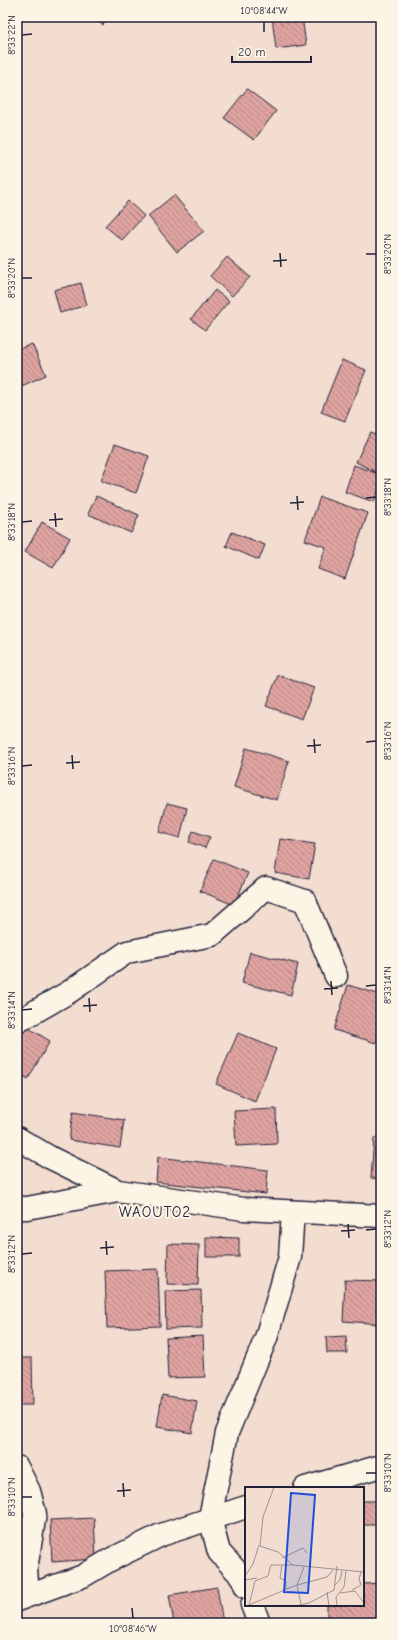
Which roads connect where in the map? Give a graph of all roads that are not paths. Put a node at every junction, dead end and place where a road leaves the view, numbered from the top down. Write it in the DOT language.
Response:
graph roads {
  1 [pos="336,976"];
  2 [pos="17,1022"];
  3 [pos="17,1138"];
  4 [pos="118,1191"];
  5 [pos="17,1208"];
  6 [pos="293,1212"];
  7 [pos="381,1216"];
  8 [pos="381,1466"];
  9 [pos="17,1467"];
  10 [pos="308,1487"];
  11 [pos="245,1506"];
  12 [pos="210,1518"];
  13 [pos="245,1585"];
  14 [pos="22,1598"];
  15 [pos="252,1606"];
  16 [pos="259,1623"];
  1 -- 2 [label="street"];
  3 -- 4 [label="street"];
  4 -- 5 [label="street"];
  4 -- 6 [label="street"];
  6 -- 7 [label="street"];
  6 -- 12 [label="street"];
  8 -- 10 [label="street"];
  9 -- 14 [label="street"];
  11 -- 12 [label="street"];
  12 -- 13 [label="street"];
  12 -- 14 [label="street"];
  15 -- 16 [label="street"];
}
